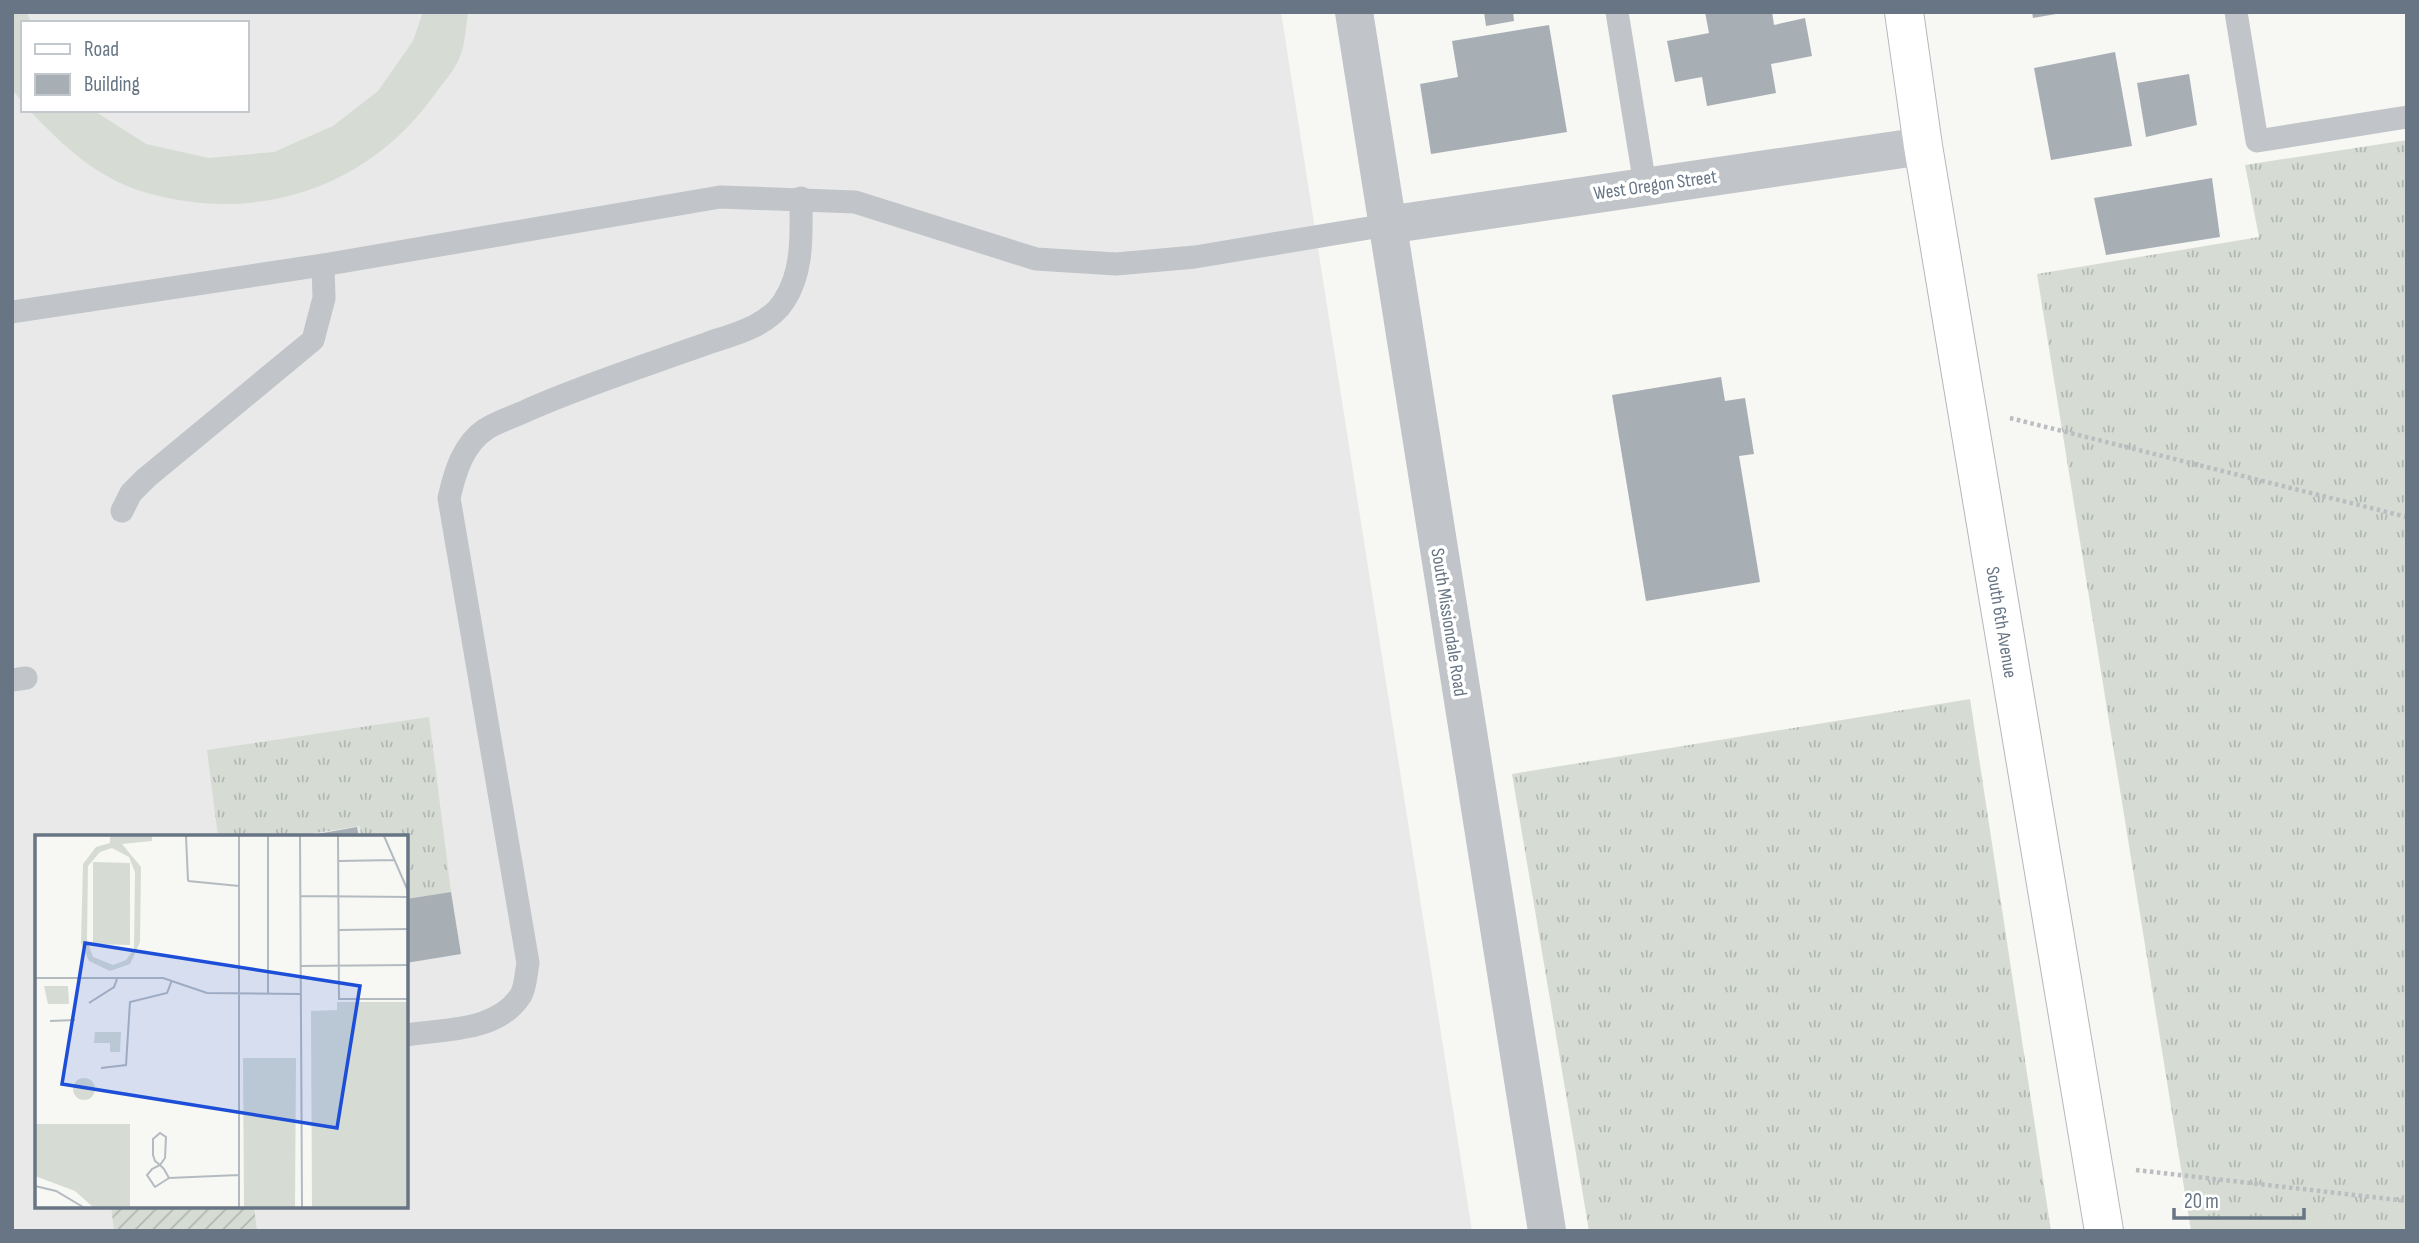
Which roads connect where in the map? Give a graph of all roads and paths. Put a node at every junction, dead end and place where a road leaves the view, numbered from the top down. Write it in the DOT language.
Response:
graph roads {
  1 [pos="1354,12"];
  2 [pos="1617,12"];
  3 [pos="1904,12"];
  4 [pos="2236,12"];
  5 [pos="2407,117"];
  6 [pos="1923,146"];
  7 [pos="1645,185"];
  8 [pos="801,198"];
  9 [pos="1387,225"];
  10 [pos="323,265"];
  11 [pos="12,312"];
  12 [pos="1967,407"];
  13 [pos="122,511"];
  14 [pos="2407,517"];
  15 [pos="408,1035"];
  16 [pos="2093,1165"];
  17 [pos="2407,1201"];
  18 [pos="1547,1231"];
  19 [pos="2104,1231"];
  1 -- 9 [label="street, South Missiondale Road"];
  2 -- 7 [label="lane"];
  3 -- 6 [label="street, South 6th Avenue"];
  4 -- 5 [label="lane"];
  6 -- 7 [label="street, West Oregon Street"];
  6 -- 12 [label="street, South 6th Avenue"];
  7 -- 9 [label="street, West Oregon Street"];
  8 -- 9 [label="lane"];
  8 -- 10 [label="lane"];
  8 -- 15 [label="lane"];
  9 -- 18 [label="street, South Missiondale Road"];
  10 -- 11 [label="lane"];
  10 -- 13 [label="lane"];
  12 -- 14 [label="path"];
  12 -- 16 [label="street, South 6th Avenue"];
  16 -- 17 [label="path"];
  16 -- 19 [label="street, South 6th Avenue"];
}
